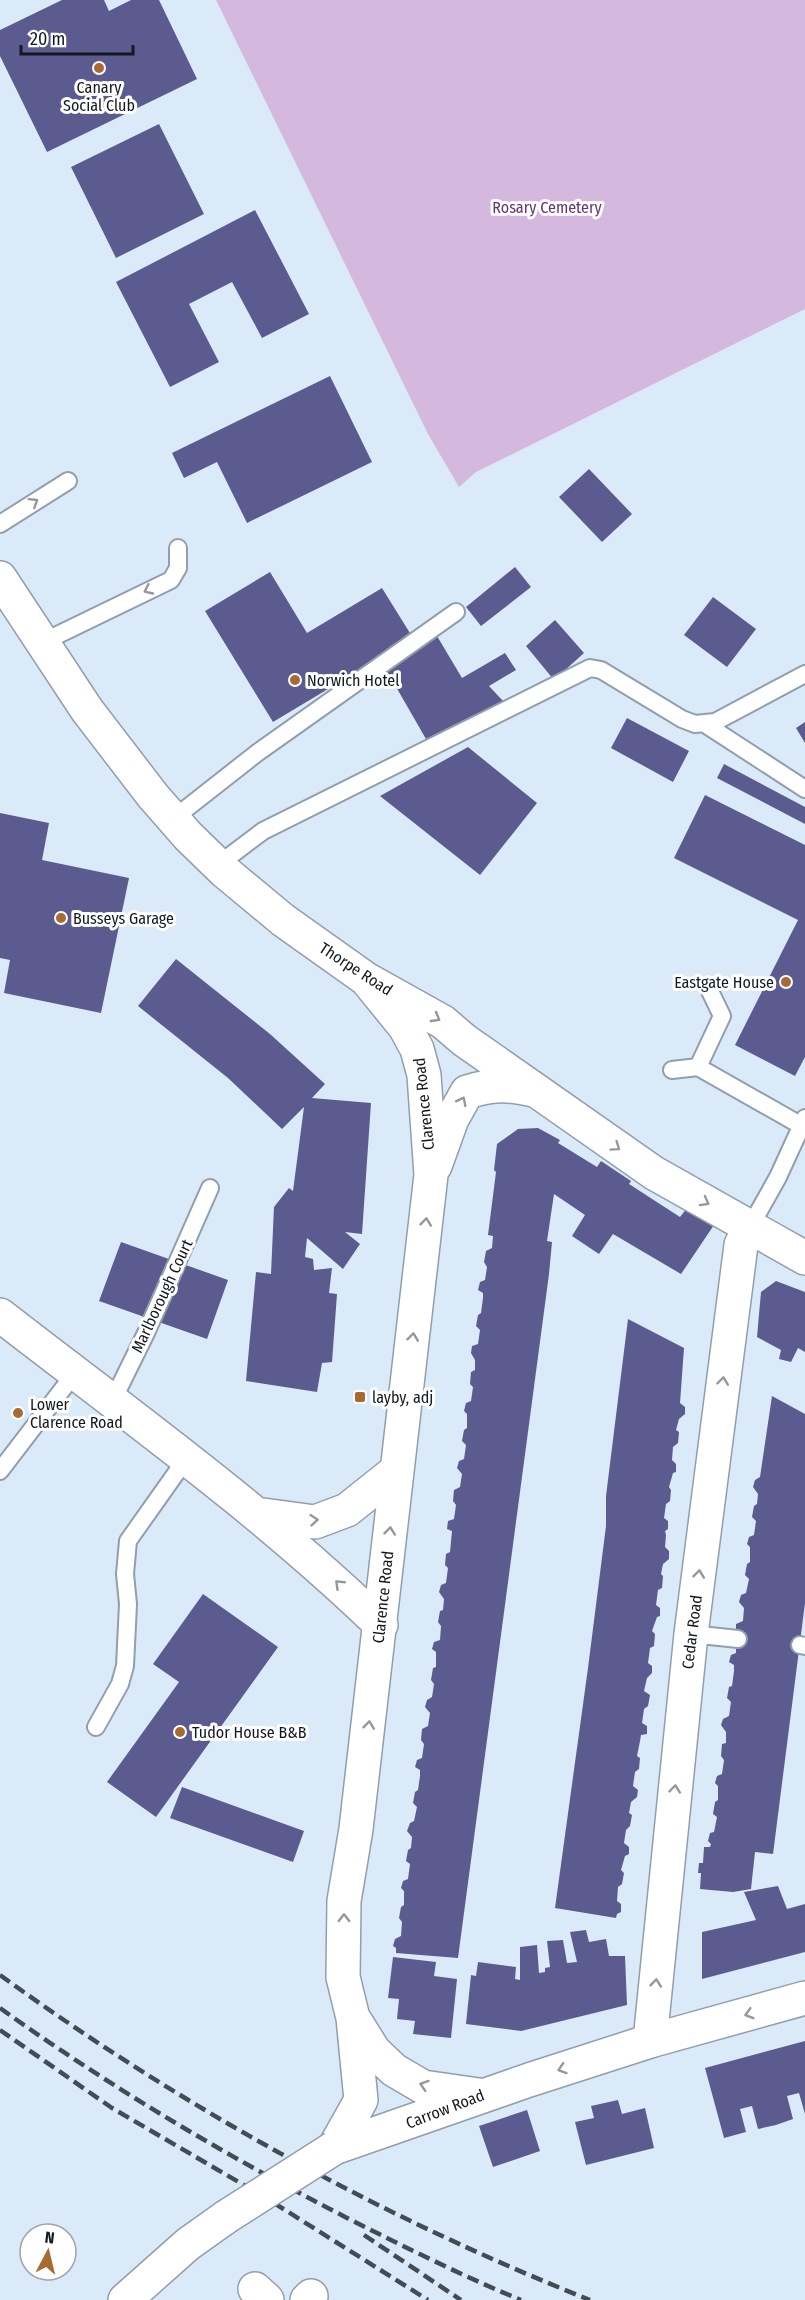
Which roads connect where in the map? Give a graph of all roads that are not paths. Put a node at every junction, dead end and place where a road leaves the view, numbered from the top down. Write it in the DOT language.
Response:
graph roads {
  1 [pos="68,481"];
  2 [pos="0,524"];
  3 [pos="178,549"];
  4 [pos="0,578"];
  5 [pos="456,612"];
  6 [pos="41,642"];
  7 [pos="805,674"];
  8 [pos="705,724"];
  9 [pos="805,789"];
  10 [pos="172,819"];
  11 [pos="218,865"];
  12 [pos="366,979"];
  13 [pos="708,988"];
  14 [pos="699,1067"];
  15 [pos="672,1070"];
  16 [pos="541,1092"];
  17 [pos="804,1122"];
  18 [pos="431,1175"];
  19 [pos="210,1188"];
  20 [pos="750,1227"];
  21 [pos="805,1258"];
  22 [pos="0,1315"];
  23 [pos="75,1373"];
  24 [pos="112,1402"];
  25 [pos="186,1460"];
  26 [pos="0,1471"];
  27 [pos="396,1471"];
  28 [pos="256,1514"];
  29 [pos="381,1625"];
  30 [pos="691,1634"];
  31 [pos="738,1639"];
  32 [pos="96,1727"];
  33 [pos="805,1998"];
  34 [pos="353,2018"];
  35 [pos="650,2041"];
  36 [pos="482,2095"];
  37 [pos="334,2148"];
  38 [pos="124,2300"];
  2 -- 1 [label="lane, one-way"];
  3 -- 6 [label="lane, one-way"];
  4 -- 6 [label="main road, Thorpe Road"];
  5 -- 10 [label="lane"];
  6 -- 10 [label="main road, Thorpe Road"];
  7 -- 8 [label="lane"];
  8 -- 9 [label="lane"];
  8 -- 11 [label="lane"];
  10 -- 11 [label="main road, Thorpe Road"];
  11 -- 12 [label="main road, Thorpe Road"];
  12 -- 16 [label="main road, Thorpe Road, one-way"];
  12 -- 18 [label="main road, Clarence Road"];
  13 -- 14 [label="lane"];
  14 -- 15 [label="lane"];
  14 -- 17 [label="lane"];
  18 -- 16 [label="main road, Clarence Road, one-way"];
  16 -- 20 [label="main road, Thorpe Road, one-way"];
  17 -- 20 [label="lane"];
  27 -- 18 [label="main road, Clarence Road, one-way"];
  19 -- 24 [label="lane, Marlborough Court"];
  20 -- 21 [label="main road, Thorpe Road"];
  30 -- 20 [label="main road, Cedar Road, one-way"];
  22 -- 23 [label="main road"];
  23 -- 24 [label="main road"];
  23 -- 26 [label="lane"];
  24 -- 25 [label="main road"];
  25 -- 28 [label="main road"];
  25 -- 32 [label="lane"];
  28 -- 27 [label="main road, one-way"];
  29 -- 27 [label="main road, Clarence Road, one-way"];
  29 -- 28 [label="main road, one-way"];
  34 -- 29 [label="main road, Clarence Road, one-way"];
  30 -- 31 [label="lane"];
  35 -- 30 [label="main road, Cedar Road, one-way"];
  33 -- 35 [label="main road, Carrow Road, one-way"];
  36 -- 34 [label="main road, Clarence Road, one-way"];
  34 -- 37 [label="main road, Clarence Road"];
  35 -- 36 [label="main road, Carrow Road, one-way"];
  36 -- 37 [label="main road, Carrow Road"];
  37 -- 38 [label="main road, Carrow Road, bridge"];
}
